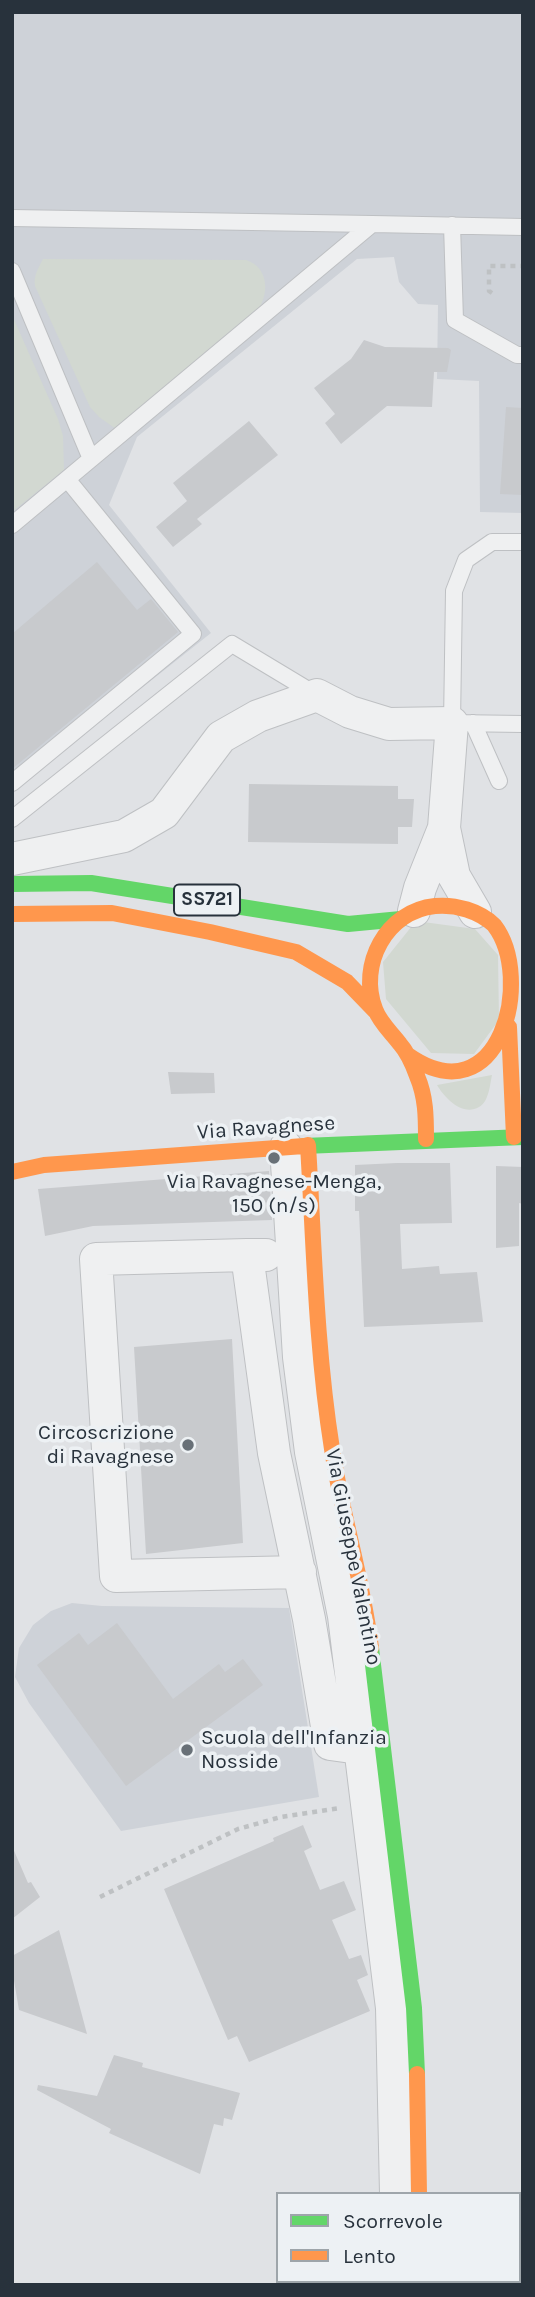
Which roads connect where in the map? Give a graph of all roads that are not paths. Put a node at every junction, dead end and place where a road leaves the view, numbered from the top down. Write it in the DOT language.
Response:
graph roads {
  1 [pos="12,218"];
  2 [pos="372,224"];
  3 [pos="452,225"];
  4 [pos="523,227"];
  5 [pos="12,271"];
  6 [pos="523,355"];
  7 [pos="91,459"];
  8 [pos="67,479"];
  9 [pos="12,525"];
  10 [pos="523,542"];
  11 [pos="317,695"];
  12 [pos="463,723"];
  13 [pos="523,724"];
  14 [pos="499,781"];
  15 [pos="12,783"];
  16 [pos="12,819"];
  17 [pos="444,828"];
  18 [pos="12,859"];
  19 [pos="12,884"];
  20 [pos="475,912"];
  21 [pos="12,914"];
  22 [pos="408,915"];
  23 [pos="376,1012"];
  24 [pos="509,1027"];
  25 [pos="408,1055"];
  26 [pos="519,1137"];
  27 [pos="426,1139"];
  28 [pos="297,1146"];
  29 [pos="12,1172"];
  30 [pos="247,1255"];
  31 [pos="303,1255"];
  32 [pos="300,1572"];
  33 [pos="345,1746"];
  34 [pos="406,2052"];
  35 [pos="396,2192"];
  36 [pos="419,2192"];
  1 -- 2 [label="lane"];
  2 -- 3 [label="lane"];
  2 -- 7 [label="lane"];
  3 -- 4 [label="lane"];
  3 -- 6 [label="lane"];
  5 -- 7 [label="lane"];
  7 -- 8 [label="lane"];
  8 -- 9 [label="lane"];
  8 -- 15 [label="lane"];
  10 -- 12 [label="lane"];
  11 -- 12 [label="street"];
  11 -- 16 [label="lane"];
  11 -- 18 [label="street"];
  12 -- 13 [label="lane"];
  12 -- 14 [label="lane"];
  12 -- 17 [label="street"];
  17 -- 20 [label="street"];
  17 -- 22 [label="street"];
  19 -- 22 [label="main road, SS721"];
  20 -- 22 [label="main road"];
  20 -- 24 [label="main road"];
  21 -- 23 [label="main road, SS721"];
  22 -- 23 [label="main road"];
  23 -- 25 [label="main road"];
  24 -- 25 [label="main road"];
  24 -- 26 [label="main road"];
  25 -- 27 [label="main road"];
  26 -- 27 [label="main road, Via Ravagnese"];
  27 -- 28 [label="main road, Via Ravagnese"];
  28 -- 29 [label="main road, Via Ravagnese"];
  28 -- 31 [label="street, Via Giuseppe Valentino"];
  30 -- 31 [label="street"];
  30 -- 32 [label="street"];
  30 -- 32 [label="street"];
  31 -- 33 [label="street, Via Giuseppe Valentino"];
  31 -- 34 [label="main road, Via Giuseppe Valentino"];
  32 -- 33 [label="street"];
  33 -- 34 [label="street, Via Giuseppe Valentino"];
  34 -- 35 [label="street, Via Giuseppe Valentino"];
  34 -- 36 [label="main road, Via Giuseppe Valentino"];
}
